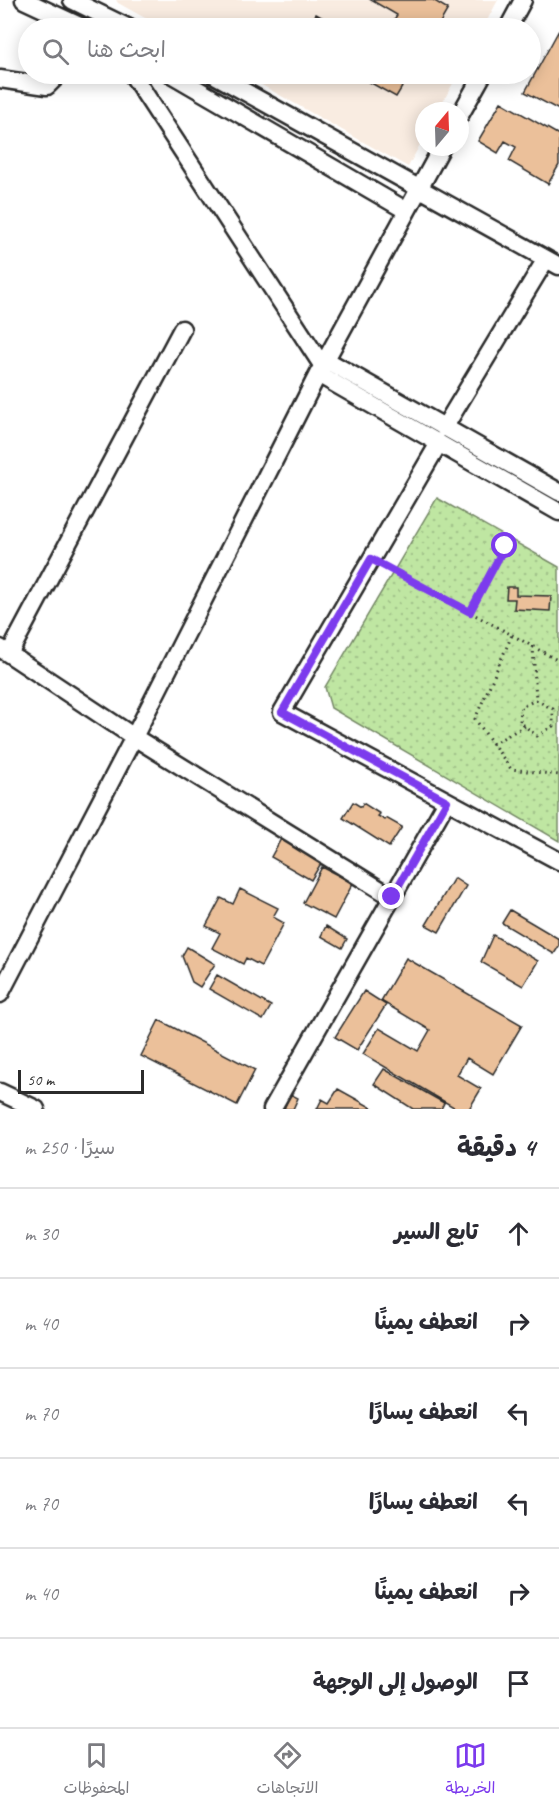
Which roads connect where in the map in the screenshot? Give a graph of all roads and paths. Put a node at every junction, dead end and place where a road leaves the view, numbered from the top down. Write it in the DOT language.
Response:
graph roads {
  1 [pos="24,0"];
  2 [pos="524,0"];
  3 [pos="78,1"];
  4 [pos="63,18"];
  5 [pos="110,18"];
  6 [pos="514,18"];
  7 [pos="0,80"];
  8 [pos="18,82"];
  9 [pos="31,84"];
  10 [pos="49,84"];
  11 [pos="139,84"];
  12 [pos="188,84"];
  13 [pos="231,84"];
  14 [pos="477,84"];
  15 [pos="467,102"];
  16 [pos="437,156"];
  17 [pos="420,188"];
  18 [pos="407,211"];
  19 [pos="553,263"];
  20 [pos="182,329"];
  21 [pos="322,366"];
  22 [pos="442,436"];
  23 [pos="559,492"];
  24 [pos="559,512"];
  25 [pos="505,546"];
  26 [pos="371,559"];
  27 [pos="470,612"];
  28 [pos="512,635"];
  29 [pos="533,646"];
  30 [pos="5,651"];
  31 [pos="559,661"];
  32 [pos="536,700"];
  33 [pos="525,726"];
  34 [pos="553,726"];
  35 [pos="559,729"];
  36 [pos="134,737"];
  37 [pos="492,744"];
  38 [pos="559,775"];
  39 [pos="447,801"];
  40 [pos="559,861"];
  41 [pos="392,897"];
  42 [pos="0,994"];
  43 [pos="0,1092"];
  44 [pos="36,1109"];
  45 [pos="272,1109"];
  1 -- 4 [label="street"];
  2 -- 6 [label="street"];
  3 -- 5 [label="street"];
  7 -- 8 [label="street"];
  9 -- 10 [label="street"];
  11 -- 21 [label="street"];
  12 -- 18 [label="street"];
  13 -- 17 [label="street"];
  14 -- 15 [label="street"];
  16 -- 17 [label="street"];
  17 -- 18 [label="street"];
  17 -- 19 [label="street"];
  18 -- 21 [label="street"];
  19 -- 22 [label="street"];
  20 -- 30 [label="street"];
  21 -- 22 [label="street"];
  21 -- 36 [label="street"];
  22 -- 23 [label="street"];
  22 -- 24 [label="street"];
  22 -- 26 [label="street"];
  25 -- 27 [label="path"];
  26 -- 27 [label="path"];
  26 -- 39 [label="street"];
  27 -- 28 [label="path"];
  28 -- 29 [label="path"];
  28 -- 37 [label="path"];
  29 -- 31 [label="path"];
  29 -- 32 [label="path"];
  30 -- 36 [label="street"];
  32 -- 33 [label="path"];
  32 -- 34 [label="path"];
  33 -- 34 [label="path"];
  33 -- 37 [label="path"];
  34 -- 35 [label="path"];
  36 -- 41 [label="street"];
  36 -- 42 [label="street"];
  37 -- 38 [label="path"];
  39 -- 40 [label="street"];
  39 -- 41 [label="street"];
  41 -- 45 [label="street"];
  43 -- 44 [label="street"];
}
